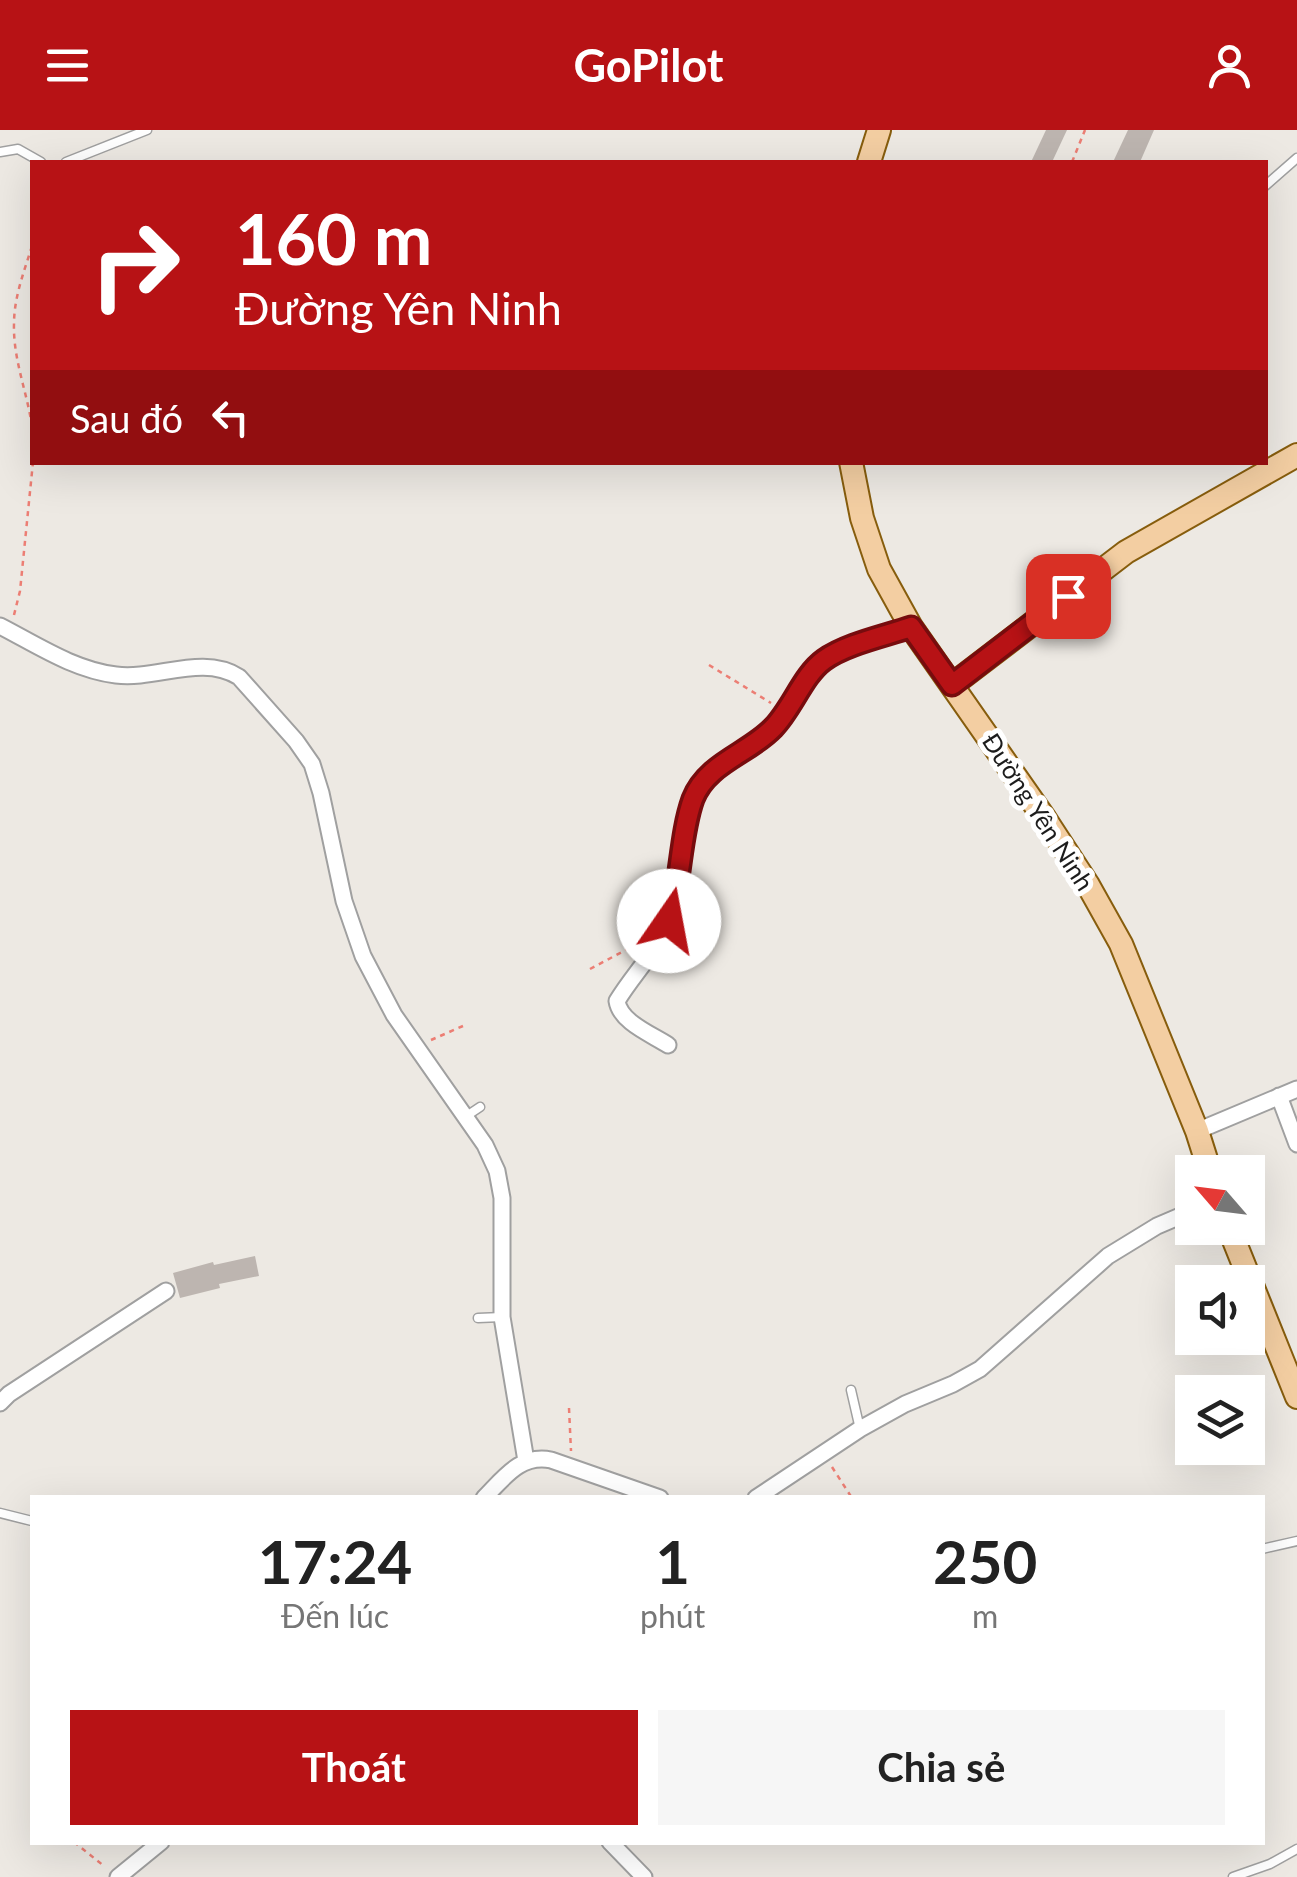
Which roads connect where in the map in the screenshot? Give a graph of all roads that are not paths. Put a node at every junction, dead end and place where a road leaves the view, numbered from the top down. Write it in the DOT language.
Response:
graph roads {
  1 [pos="146,130"];
  2 [pos="879,130"];
  3 [pos="0,152"];
  4 [pos="1297,158"];
  5 [pos="37,160"];
  6 [pos="71,160"];
  7 [pos="870,160"];
  8 [pos="1268,183"];
  9 [pos="1297,455"];
  10 [pos="852,465"];
  11 [pos="911,627"];
  12 [pos="5,629"];
  13 [pos="952,685"];
  14 [pos="668,1046"];
  15 [pos="1297,1089"];
  16 [pos="1280,1096"];
  17 [pos="480,1106"];
  18 [pos="466,1117"];
  19 [pos="1197,1131"];
  20 [pos="1297,1144"];
  21 [pos="1205,1155"];
  22 [pos="1175,1218"];
  23 [pos="1237,1245"];
  24 [pos="166,1291"];
  25 [pos="502,1317"];
  26 [pos="478,1318"];
  27 [pos="851,1390"];
  28 [pos="1297,1397"];
  29 [pos="0,1403"];
  30 [pos="860,1429"];
  31 [pos="526,1460"];
  32 [pos="487,1495"];
  33 [pos="651,1495"];
  34 [pos="761,1495"];
  35 [pos="0,1513"];
  36 [pos="30,1520"];
  37 [pos="1297,1541"];
  38 [pos="1265,1548"];
  39 [pos="158,1845"];
  40 [pos="613,1845"];
  41 [pos="1297,1849"];
  42 [pos="118,1877"];
  43 [pos="644,1877"];
  44 [pos="1233,1877"];
  1 -- 6 [label="lane"];
  2 -- 7 [label="main road"];
  3 -- 5 [label="lane"];
  4 -- 8 [label="lane"];
  9 -- 13 [label="main road"];
  10 -- 11 [label="main road, Đường Yên Ninh"];
  11 -- 13 [label="main road, Đường Yên Ninh"];
  11 -- 14 [label="street"];
  12 -- 18 [label="street"];
  13 -- 19 [label="main road, Đường Yên Ninh"];
  15 -- 16 [label="street"];
  16 -- 19 [label="street"];
  16 -- 20 [label="street"];
  17 -- 18 [label="lane"];
  18 -- 25 [label="street"];
  19 -- 21 [label="main road, Đường Yên Ninh"];
  22 -- 30 [label="street"];
  23 -- 28 [label="main road"];
  24 -- 29 [label="street"];
  25 -- 26 [label="lane"];
  25 -- 31 [label="street"];
  27 -- 30 [label="lane"];
  30 -- 34 [label="street"];
  31 -- 32 [label="street"];
  31 -- 33 [label="street"];
  35 -- 36 [label="lane"];
  37 -- 38 [label="lane"];
  39 -- 42 [label="street"];
  40 -- 43 [label="street"];
  41 -- 44 [label="lane"];
}
